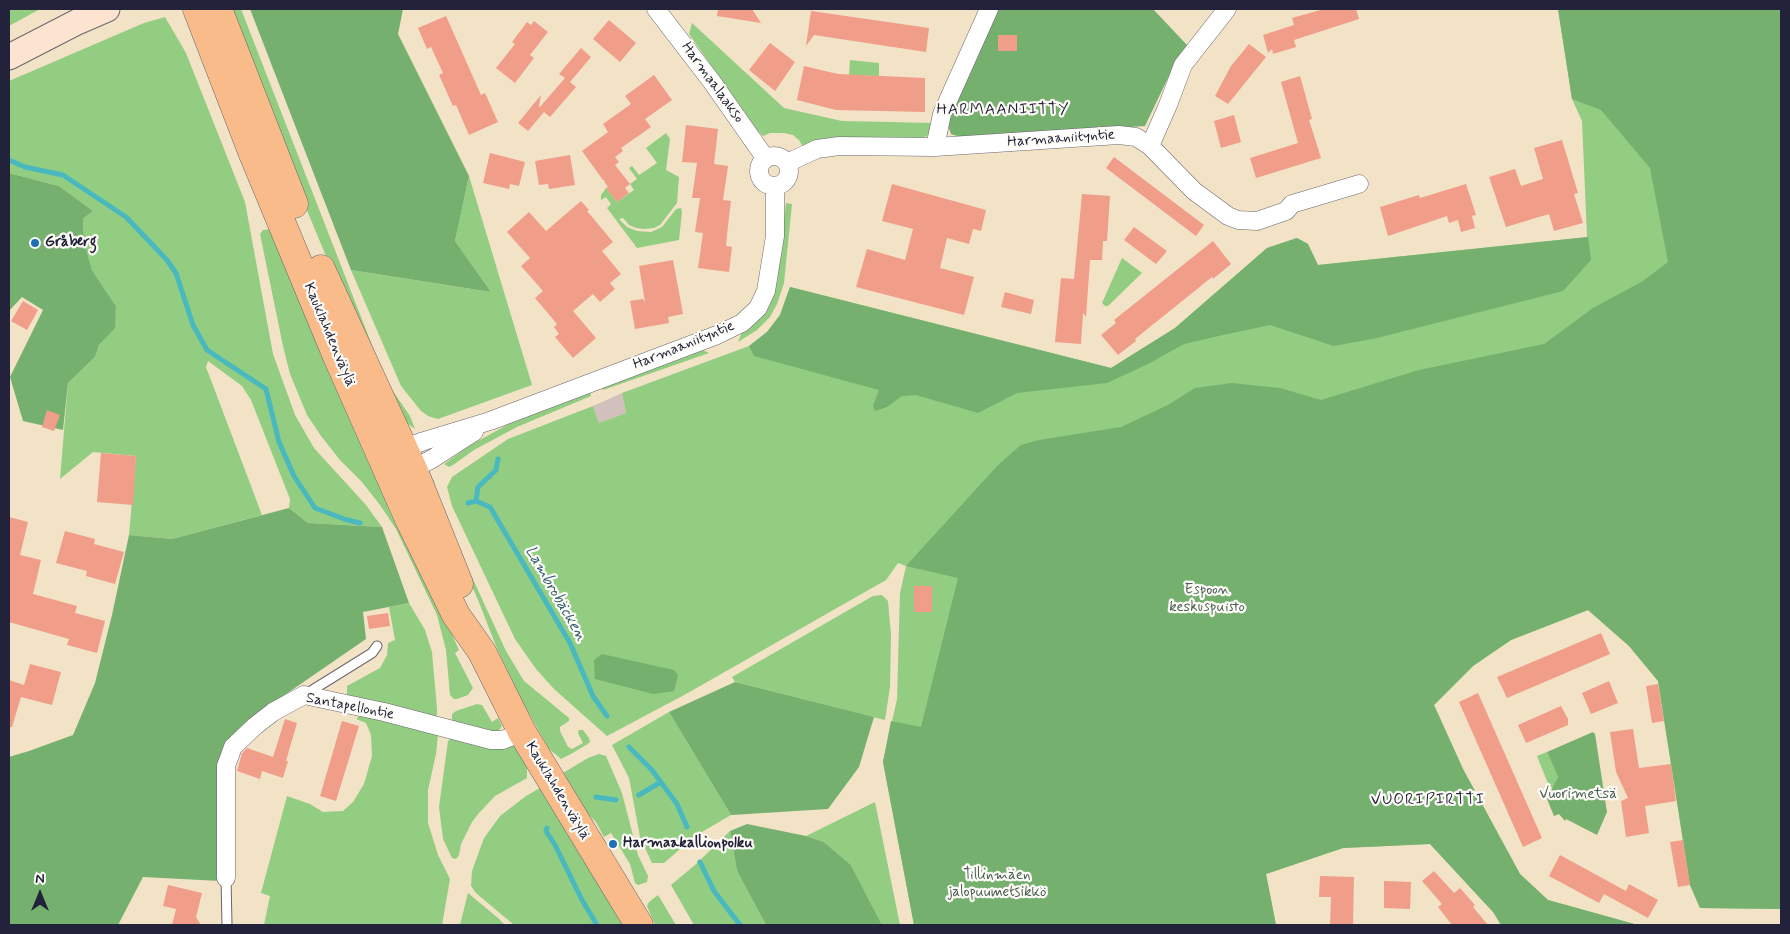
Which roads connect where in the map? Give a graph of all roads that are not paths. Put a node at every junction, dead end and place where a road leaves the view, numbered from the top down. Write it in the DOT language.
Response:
graph roads {
  1 [pos="107,9"];
  2 [pos="197,9"];
  3 [pos="218,9"];
  4 [pos="656,9"];
  5 [pos="989,9"];
  6 [pos="1226,9"];
  7 [pos="9,57"];
  8 [pos="1150,146"];
  9 [pos="935,147"];
  10 [pos="766,159"];
  11 [pos="787,163"];
  12 [pos="1359,184"];
  13 [pos="775,186"];
  14 [pos="401,462"];
  15 [pos="377,646"];
  16 [pos="304,695"];
  17 [pos="522,732"];
  18 [pos="226,878"];
  19 [pos="227,925"];
  20 [pos="639,925"];
  1 -- 7 [label="street"];
  2 -- 14 [label="main road, Kauklahdenväylä"];
  3 -- 14 [label="main road, Kauklahdenväylä"];
  4 -- 10 [label="street, Harmaalaakso"];
  5 -- 9 [label="street"];
  6 -- 8 [label="street"];
  8 -- 9 [label="street, Harmaaniityntie"];
  8 -- 12 [label="street, Harmaaniityntie"];
  9 -- 11 [label="street, Harmaaniityntie"];
  10 -- 11 [label="street"];
  10 -- 13 [label="street"];
  11 -- 13 [label="street"];
  13 -- 14 [label="street, Harmaaniityntie"];
  14 -- 17 [label="main road, Kauklahdenväylä"];
  15 -- 16 [label="lane"];
  16 -- 17 [label="street, Santapellontie"];
  16 -- 18 [label="street, Santapellontie"];
  17 -- 20 [label="main road, Kauklahdenväylä"];
  18 -- 19 [label="lane"];
}
